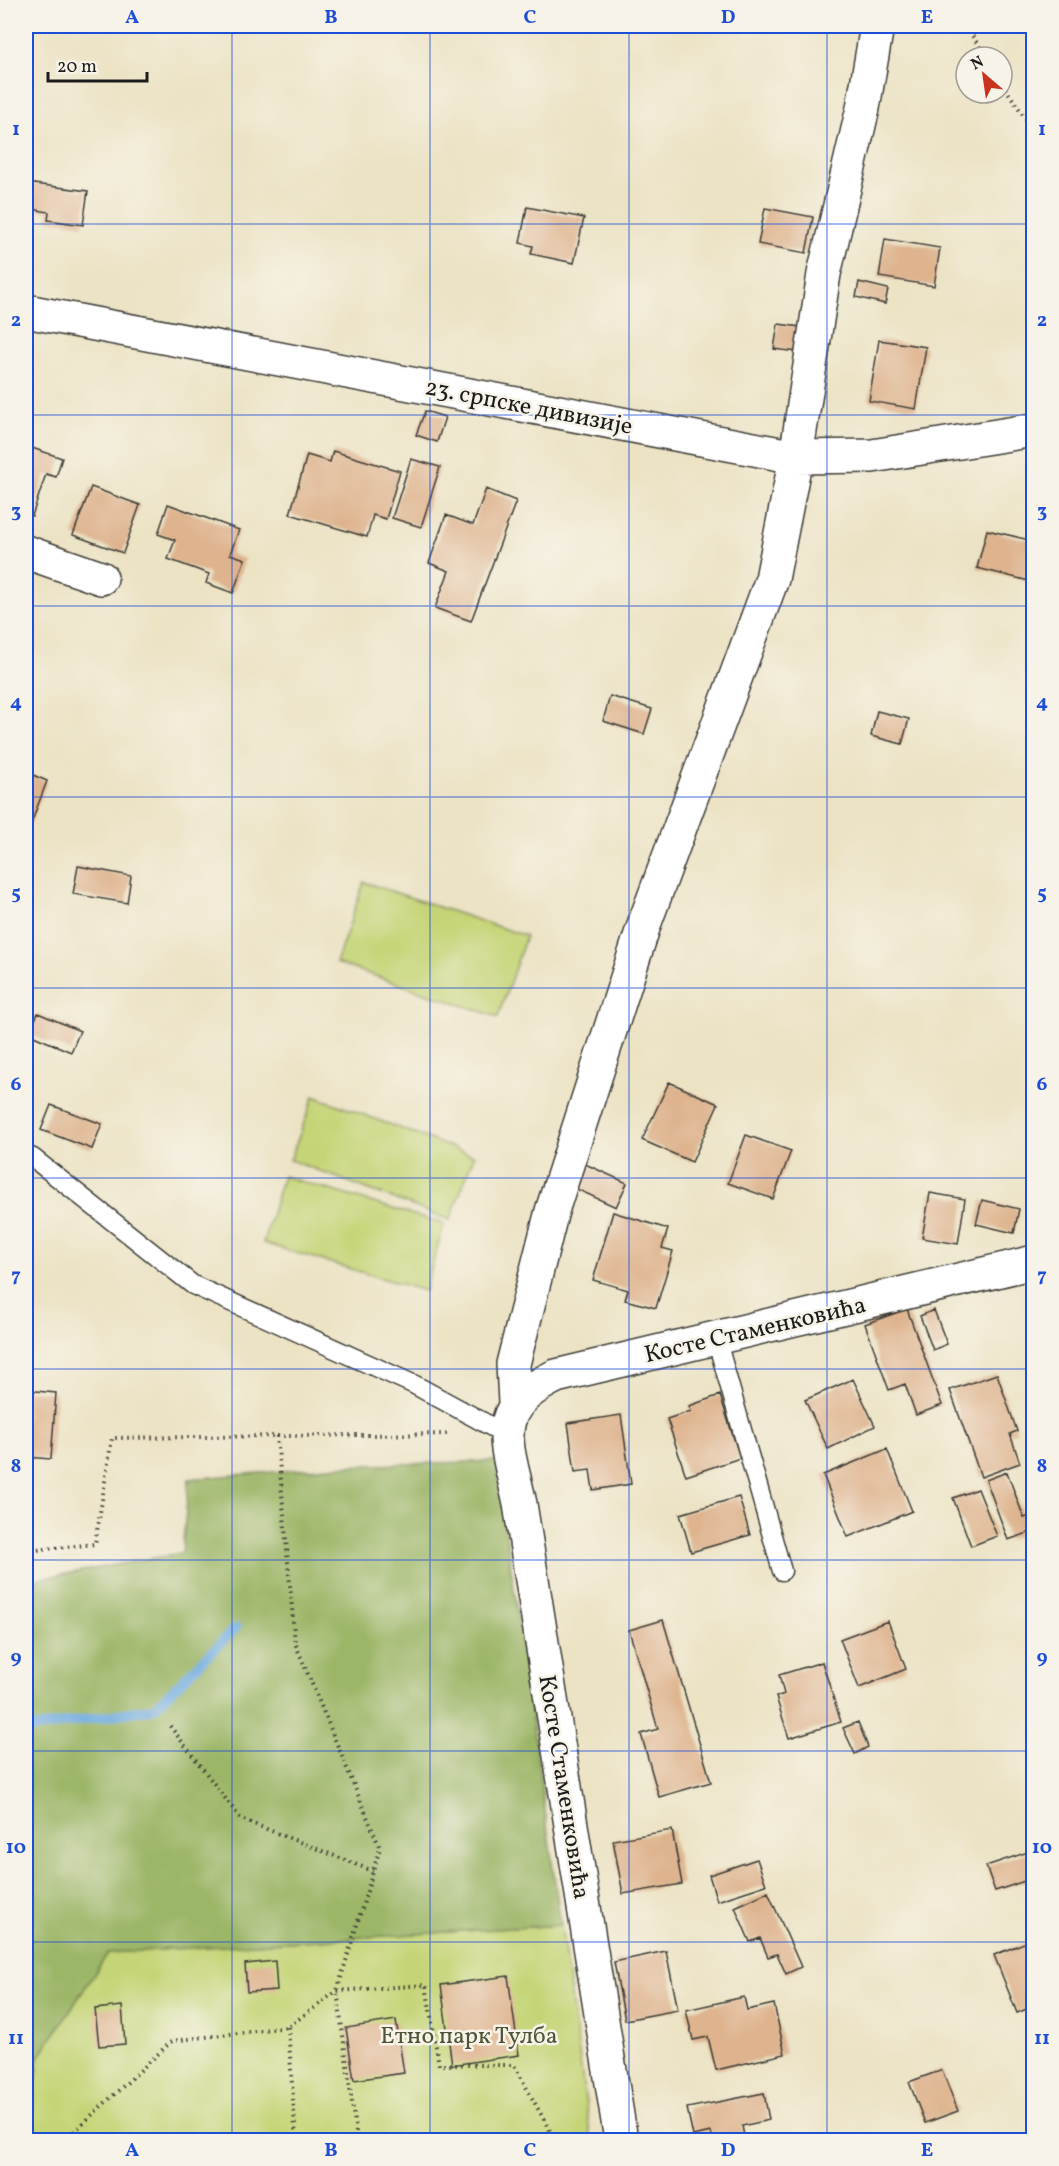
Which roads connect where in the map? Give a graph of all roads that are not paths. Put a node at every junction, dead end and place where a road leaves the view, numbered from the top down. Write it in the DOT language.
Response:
graph roads {
  1 [pos="877,26"];
  2 [pos="26,311"];
  3 [pos="1034,430"];
  4 [pos="796,457"];
  5 [pos="26,552"];
  6 [pos="101,578"];
  7 [pos="26,1155"];
  8 [pos="1034,1262"];
  9 [pos="716,1338"];
  10 [pos="510,1418"];
  11 [pos="782,1571"];
  12 [pos="621,2140"];
  1 -- 4 [label="street"];
  2 -- 4 [label="street, 23. српске дивизије"];
  3 -- 4 [label="street, 23. српске дивизије"];
  4 -- 10 [label="street"];
  5 -- 6 [label="street"];
  7 -- 10 [label="lane"];
  8 -- 9 [label="street, Косте Стаменковића"];
  9 -- 10 [label="street, Косте Стаменковића"];
  9 -- 11 [label="lane"];
  10 -- 12 [label="street, Косте Стаменковића"];
}
